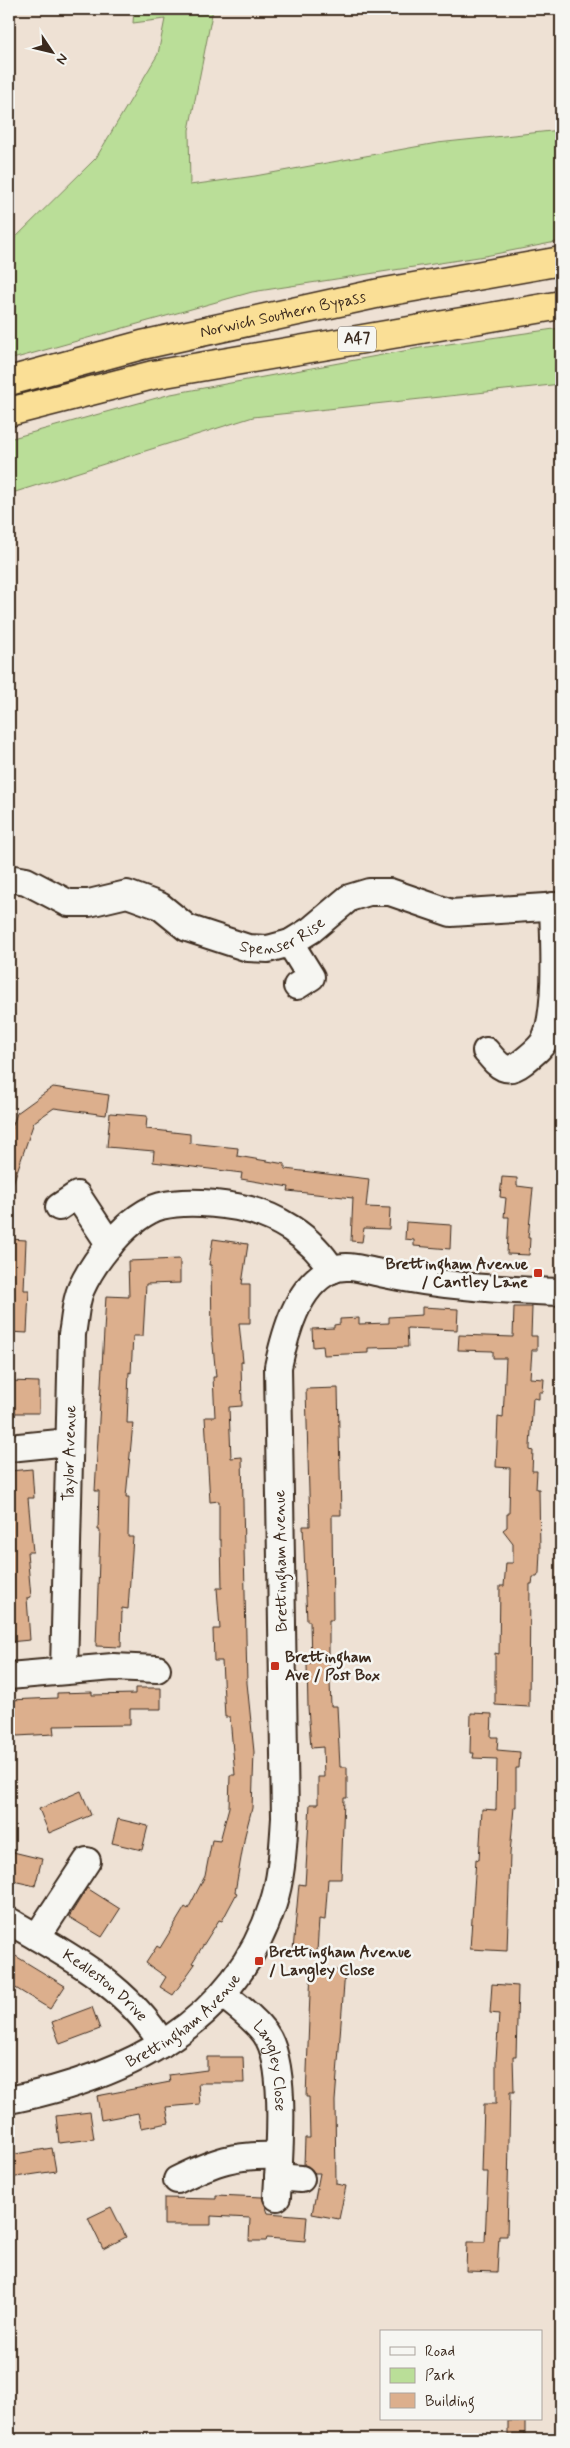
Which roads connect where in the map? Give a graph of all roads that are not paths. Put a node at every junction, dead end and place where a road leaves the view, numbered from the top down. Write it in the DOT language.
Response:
graph roads {
  1 [pos="561,256"];
  2 [pos="561,261"];
  3 [pos="380,293"];
  4 [pos="561,304"];
  5 [pos="9,381"];
  6 [pos="9,412"];
  7 [pos="9,878"];
  8 [pos="557,906"];
  9 [pos="290,943"];
  10 [pos="310,978"];
  11 [pos="486,1051"];
  12 [pos="76,1195"];
  13 [pos="110,1245"];
  14 [pos="332,1270"];
  15 [pos="561,1292"];
  16 [pos="69,1442"];
  17 [pos="9,1448"];
  18 [pos="157,1669"];
  19 [pos="64,1671"];
  20 [pos="9,1676"];
  21 [pos="87,1861"];
  22 [pos="9,1921"];
  23 [pos="37,1937"];
  24 [pos="222,1994"];
  25 [pos="162,2044"];
  26 [pos="9,2100"];
  27 [pos="187,2181"];
  1 -- 3 [label="highway, A47"];
  2 -- 3 [label="highway, Norwich Southern Bypass / A47"];
  3 -- 5 [label="highway, Norwich Southern Bypass / A47"];
  4 -- 6 [label="highway, A47"];
  7 -- 9 [label="street, Spenser Rise"];
  8 -- 9 [label="street, Spenser Rise"];
  8 -- 11 [label="street"];
  9 -- 10 [label="street"];
  12 -- 13 [label="street"];
  13 -- 14 [label="street, Taylor Avenue"];
  13 -- 16 [label="street, Taylor Avenue"];
  14 -- 15 [label="street"];
  14 -- 24 [label="street, Brettingham Avenue"];
  16 -- 17 [label="street"];
  16 -- 19 [label="street, Taylor Avenue"];
  18 -- 19 [label="street"];
  19 -- 20 [label="street"];
  21 -- 23 [label="street"];
  22 -- 23 [label="street, Kedleston Drive"];
  23 -- 25 [label="street, Kedleston Drive"];
  24 -- 25 [label="street, Brettingham Avenue"];
  24 -- 27 [label="street, Langley Close"];
  25 -- 26 [label="street, Brettingham Avenue"];
}
